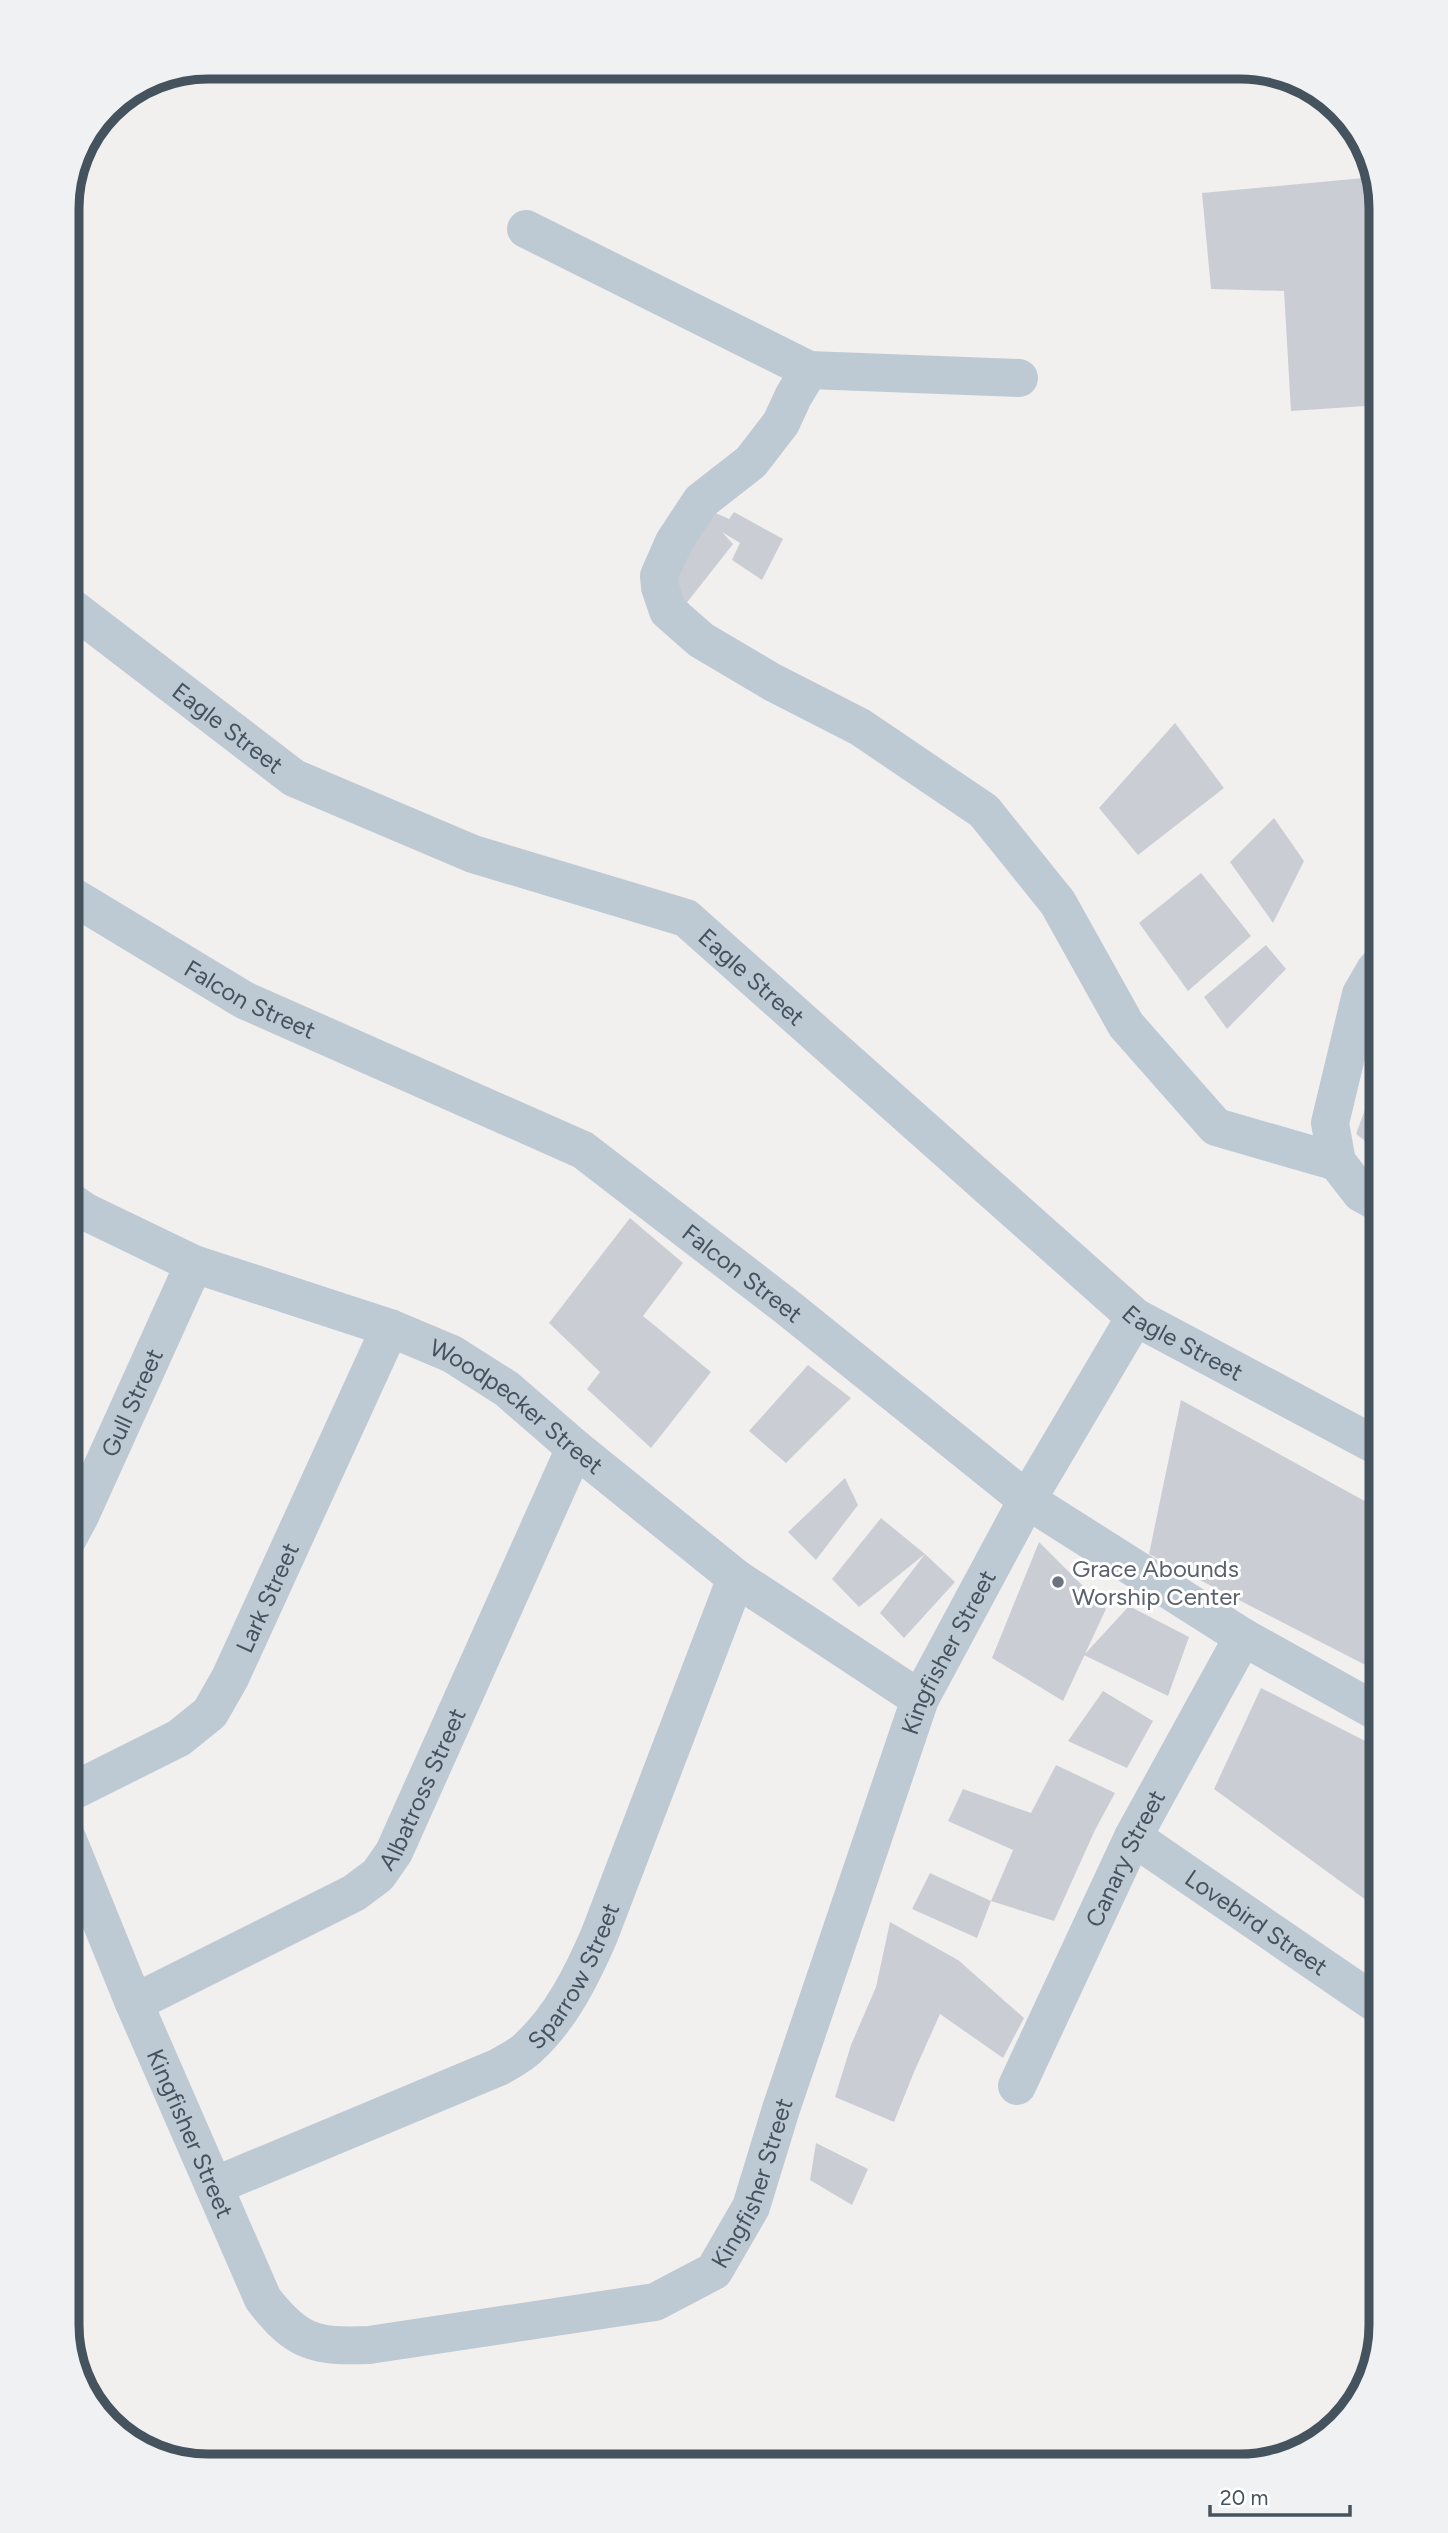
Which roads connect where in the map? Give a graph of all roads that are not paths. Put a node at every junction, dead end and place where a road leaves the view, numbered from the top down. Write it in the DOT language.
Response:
graph roads {
  1 [pos="526,229"];
  2 [pos="809,370"];
  3 [pos="1019,378"];
  4 [pos="79,613"];
  5 [pos="79,900"];
  6 [pos="1369,980"];
  7 [pos="1337,1162"];
  8 [pos="1369,1197"];
  9 [pos="79,1207"];
  10 [pos="194,1264"];
  11 [pos="1135,1317"];
  12 [pos="390,1328"];
  13 [pos="1369,1442"];
  14 [pos="575,1448"];
  15 [pos="1027,1500"];
  16 [pos="79,1518"];
  17 [pos="736,1578"];
  18 [pos="1243,1637"];
  19 [pos="920,1699"];
  20 [pos="1369,1707"];
  21 [pos="79,1788"];
  22 [pos="1133,1837"];
  23 [pos="79,1870"];
  24 [pos="1369,1999"];
  25 [pos="134,2003"];
  26 [pos="1017,2085"];
  27 [pos="214,2186"];
  1 -- 2 [label="street"];
  2 -- 3 [label="street"];
  2 -- 7 [label="street"];
  4 -- 11 [label="street, Eagle Street"];
  5 -- 15 [label="street, Falcon Street"];
  6 -- 7 [label="street"];
  7 -- 8 [label="street"];
  9 -- 10 [label="street, Woodpecker Street"];
  10 -- 12 [label="street, Woodpecker Street"];
  10 -- 16 [label="street, Gull Street"];
  11 -- 13 [label="street, Eagle Street"];
  11 -- 15 [label="street, Kingfisher Street"];
  12 -- 14 [label="street, Woodpecker Street"];
  12 -- 21 [label="street, Lark Street"];
  14 -- 17 [label="street, Woodpecker Street"];
  14 -- 25 [label="street, Albatross Street"];
  15 -- 18 [label="street, Falcon Street"];
  15 -- 19 [label="street, Kingfisher Street"];
  17 -- 19 [label="street, Woodpecker Street"];
  17 -- 27 [label="street, Sparrow Street"];
  18 -- 20 [label="street, Falcon Street"];
  18 -- 22 [label="street, Canary Street"];
  19 -- 27 [label="street, Kingfisher Street"];
  22 -- 24 [label="street, Lovebird Street"];
  22 -- 26 [label="street, Canary Street"];
  23 -- 25 [label="street, Kingfisher Street"];
  25 -- 27 [label="street, Kingfisher Street"];
}
